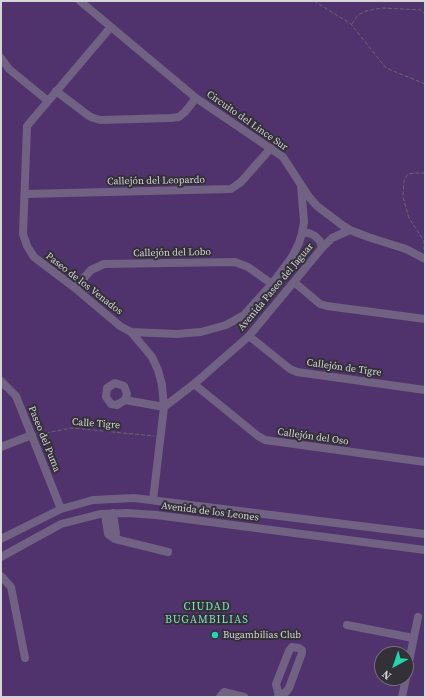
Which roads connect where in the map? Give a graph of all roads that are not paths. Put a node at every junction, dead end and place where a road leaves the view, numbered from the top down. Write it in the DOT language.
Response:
graph roads {
  1 [pos="80,1"];
  2 [pos="110,28"];
  3 [pos="1,58"];
  4 [pos="56,91"];
  5 [pos="196,98"];
  6 [pos="48,101"];
  7 [pos="271,148"];
  8 [pos="301,185"];
  9 [pos="25,194"];
  10 [pos="350,230"];
  11 [pos="302,233"];
  12 [pos="322,248"];
  13 [pos="422,257"];
  14 [pos="294,282"];
  15 [pos="272,284"];
  16 [pos="75,288"];
  17 [pos="425,319"];
  18 [pos="131,332"];
  19 [pos="249,336"];
  20 [pos="1,381"];
  21 [pos="194,384"];
  22 [pos="425,390"];
  23 [pos="125,400"];
  24 [pos="164,407"];
  25 [pos="32,435"];
  26 [pos="1,447"];
  27 [pos="425,462"];
  28 [pos="152,500"];
  29 [pos="61,509"];
  30 [pos="109,514"];
  31 [pos="425,534"];
  32 [pos="1,539"];
  33 [pos="425,550"];
  34 [pos="168,552"];
  35 [pos="1,557"];
  36 [pos="1,576"];
  37 [pos="418,617"];
  38 [pos="347,625"];
  39 [pos="413,638"];
  40 [pos="412,646"];
  41 [pos="25,658"];
  42 [pos="404,686"];
  43 [pos="220,697"];
  44 [pos="244,697"];
  45 [pos="278,697"];
  46 [pos="402,697"];
  1 -- 2 [label="street, Circuito del Lince Sur"];
  2 -- 4 [label="street, Paseo de los Venados"];
  2 -- 5 [label="street, Circuito del Lince Sur"];
  3 -- 6 [label="street"];
  4 -- 5 [label="street"];
  4 -- 6 [label="street, Paseo de los Venados"];
  5 -- 7 [label="street, Circuito del Lince Sur"];
  6 -- 9 [label="street, Paseo de los Venados"];
  7 -- 8 [label="street, Circuito del Lince Sur"];
  7 -- 9 [label="street, Callejón del Leopardo"];
  8 -- 10 [label="street, Circuito del Lince Sur"];
  8 -- 11 [label="street, Avenida Paseo del Jaguar"];
  9 -- 16 [label="street, Paseo de los Venados"];
  10 -- 12 [label="street, Avenida Paseo del Jaguar"];
  10 -- 13 [label="street, Circuito del Lince Sur"];
  11 -- 12 [label="street"];
  11 -- 15 [label="street, Avenida Paseo del Jaguar"];
  12 -- 14 [label="street, Avenida Paseo del Jaguar"];
  14 -- 17 [label="street"];
  14 -- 19 [label="street, Avenida Paseo del Jaguar"];
  15 -- 16 [label="street, Callejón del Lobo"];
  15 -- 18 [label="street, Avenida Paseo del Jaguar"];
  16 -- 18 [label="street, Paseo de los Venados"];
  18 -- 24 [label="street, Paseo de los Venados"];
  19 -- 21 [label="street, Avenida Paseo del Jaguar"];
  19 -- 22 [label="street, Callejón de Tigre"];
  20 -- 25 [label="street, Paseo del Puma"];
  21 -- 24 [label="street, Avenida Paseo del Jaguar"];
  21 -- 27 [label="street, Callejón del Oso"];
  23 -- 24 [label="street"];
  24 -- 28 [label="street, Paseo de los Venados"];
  25 -- 26 [label="street"];
  25 -- 29 [label="street, Paseo del Puma"];
  28 -- 29 [label="street, Avenida de los Leones"];
  28 -- 31 [label="street, Avenida de los Leones"];
  29 -- 32 [label="street, Avenida de los Leones"];
  30 -- 33 [label="street, Avenida de los Leones"];
  30 -- 34 [label="street"];
  30 -- 35 [label="street, Avenida de los Leones"];
  36 -- 41 [label="street"];
  37 -- 39 [label="street"];
  38 -- 39 [label="street"];
  39 -- 40 [label="street"];
  42 -- 46 [label="street"];
  43 -- 44 [label="street"];
  45 -- 45 [label="street"];
}
